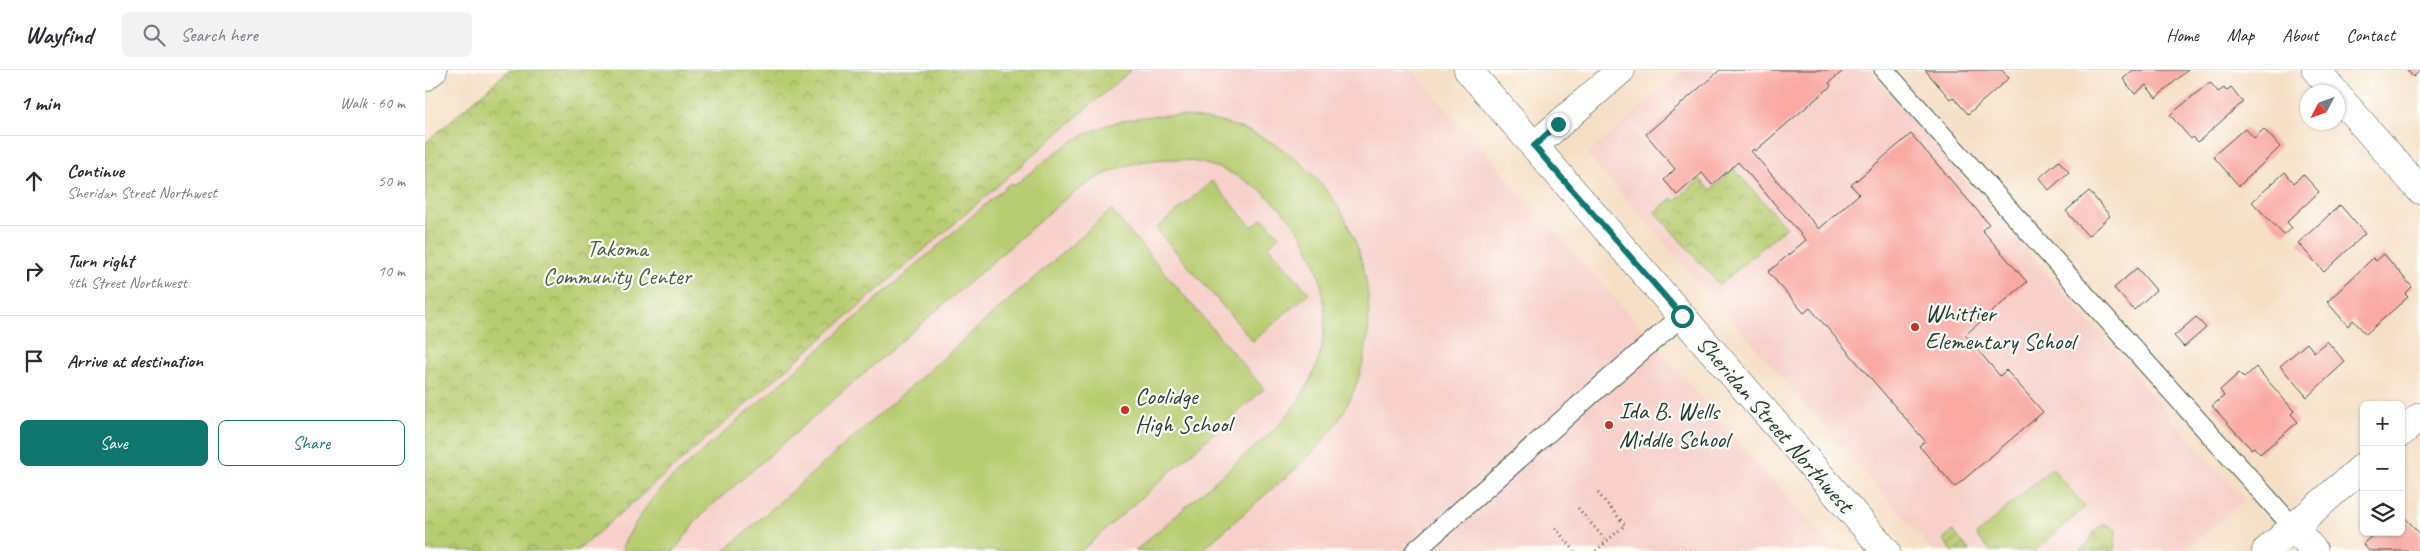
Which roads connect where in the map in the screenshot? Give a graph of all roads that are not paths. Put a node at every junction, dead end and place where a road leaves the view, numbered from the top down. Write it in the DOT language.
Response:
graph roads {
  1 [pos="433,70"];
  2 [pos="1468,70"];
  3 [pos="1621,70"];
  4 [pos="1884,70"];
  5 [pos="2315,70"];
  6 [pos="425,77"];
  7 [pos="2328,85"];
  8 [pos="2345,104"];
  9 [pos="1534,146"];
  10 [pos="2420,190"];
  11 [pos="1682,316"];
  12 [pos="2420,417"];
  13 [pos="2405,430"];
  14 [pos="2360,469"];
  15 [pos="2293,527"];
  16 [pos="1415,551"];
  17 [pos="1886,551"];
  18 [pos="2266,551"];
  19 [pos="2314,551"];
  1 -- 6 [label="street"];
  2 -- 9 [label="street, Sheridan Street Northwest"];
  3 -- 9 [label="street"];
  4 -- 15 [label="lane"];
  5 -- 7 [label="street"];
  8 -- 10 [label="street"];
  9 -- 11 [label="street, Sheridan Street Northwest"];
  11 -- 16 [label="lane"];
  11 -- 17 [label="street, Sheridan Street Northwest"];
  12 -- 13 [label="street"];
  14 -- 15 [label="street"];
  15 -- 18 [label="street"];
  15 -- 19 [label="street"];
}
